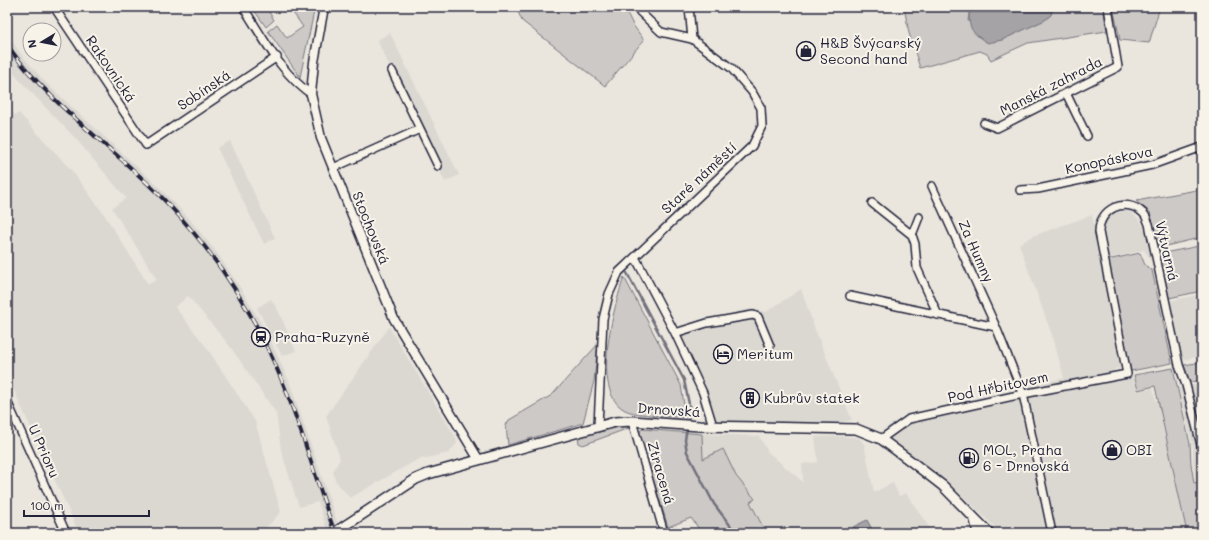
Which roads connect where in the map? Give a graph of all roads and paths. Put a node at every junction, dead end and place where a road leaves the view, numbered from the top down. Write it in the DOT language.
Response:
graph roads {
  1 [pos="54,7"];
  2 [pos="243,7"];
  3 [pos="324,7"];
  4 [pos="638,7"];
  5 [pos="689,7"];
  6 [pos="1108,7"];
  7 [pos="692,39"];
  8 [pos="276,58"];
  9 [pos="392,71"];
  10 [pos="311,94"];
  11 [pos="1066,94"];
  12 [pos="984,123"];
  13 [pos="420,129"];
  14 [pos="1087,136"];
  15 [pos="146,145"];
  16 [pos="1202,147"];
  17 [pos="438,166"];
  18 [pos="333,168"];
  19 [pos="932,186"];
  20 [pos="1020,190"];
  21 [pos="872,202"];
  22 [pos="919,217"];
  23 [pos="912,235"];
  24 [pos="635,257"];
  25 [pos="850,296"];
  26 [pos="938,315"];
  27 [pos="996,327"];
  28 [pos="675,333"];
  29 [pos="770,346"];
  30 [pos="1127,374"];
  31 [pos="1023,394"];
  32 [pos="7,401"];
  33 [pos="632,421"];
  34 [pos="598,426"];
  35 [pos="713,426"];
  36 [pos="881,440"];
  37 [pos="1202,450"];
  38 [pos="479,460"];
  39 [pos="973,516"];
  40 [pos="347,529"];
  41 [pos="66,533"];
  42 [pos="334,533"];
  43 [pos="664,533"];
  44 [pos="977,533"];
  45 [pos="989,533"];
  46 [pos="1052,533"];
  1 -- 15 [label="street, Rakovnická"];
  2 -- 8 [label="street"];
  3 -- 10 [label="street, Stochovská"];
  4 -- 7 [label="street"];
  5 -- 7 [label="street"];
  6 -- 11 [label="street, Manská zahrada"];
  7 -- 24 [label="street, Staré náměstí"];
  8 -- 10 [label="street"];
  8 -- 15 [label="street, Sobínská"];
  9 -- 13 [label="street"];
  10 -- 18 [label="street, Stochovská"];
  11 -- 12 [label="street, Manská zahrada"];
  11 -- 14 [label="street"];
  13 -- 17 [label="street"];
  13 -- 18 [label="street"];
  16 -- 20 [label="street, Konopáskova"];
  18 -- 38 [label="street, Stochovská"];
  19 -- 27 [label="street, Za Humny"];
  21 -- 23 [label="street"];
  22 -- 23 [label="street"];
  23 -- 26 [label="street"];
  24 -- 28 [label="street"];
  24 -- 34 [label="street, Staré náměstí"];
  25 -- 26 [label="street"];
  26 -- 27 [label="street"];
  27 -- 31 [label="street, Za Humny"];
  28 -- 29 [label="street"];
  28 -- 35 [label="street"];
  30 -- 31 [label="street, Pod Hřbitovem"];
  30 -- 37 [label="street, Výtvarná"];
  31 -- 36 [label="street, Pod Hřbitovem"];
  31 -- 46 [label="street, Za Humny"];
  32 -- 41 [label="street, U Prioru"];
  33 -- 34 [label="main road, Drnovská"];
  33 -- 35 [label="main road, Drnovská"];
  33 -- 43 [label="street, Ztracená"];
  34 -- 38 [label="main road, Drnovská"];
  35 -- 36 [label="main road, Drnovská"];
  36 -- 39 [label="main road, Drnovská"];
  38 -- 40 [label="main road, Drnovská"];
  39 -- 44 [label="street"];
  39 -- 45 [label="main road, Drnovská"];
  40 -- 42 [label="main road, Drnovská"];
}
